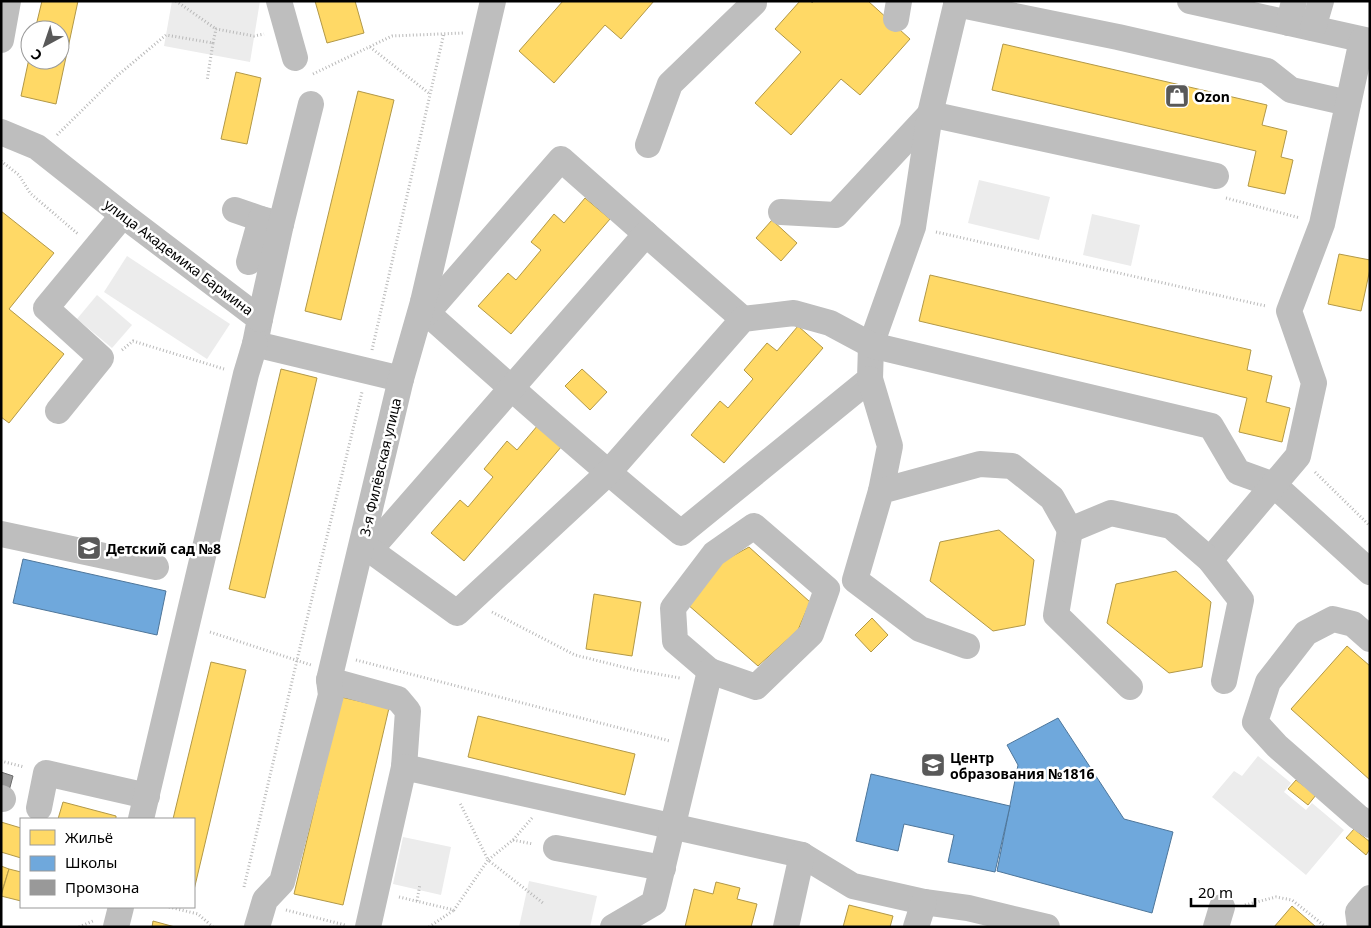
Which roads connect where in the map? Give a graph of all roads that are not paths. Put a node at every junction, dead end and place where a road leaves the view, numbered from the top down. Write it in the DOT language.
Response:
graph roads {
  1 [pos="8,1"];
  2 [pos="279,1"];
  3 [pos="493,1"];
  4 [pos="754,1"];
  5 [pos="1190,1"];
  6 [pos="1321,1"];
  7 [pos="957,3"];
  8 [pos="1299,18"];
  9 [pos="1,40"];
  10 [pos="1366,40"];
  11 [pos="303,66"];
  12 [pos="1348,103"];
  13 [pos="311,104"];
  14 [pos="930,114"];
  15 [pos="1,132"];
  16 [pos="648,145"];
  17 [pos="1216,176"];
  18 [pos="235,210"];
  19 [pos="781,212"];
  20 [pos="123,215"];
  21 [pos="271,221"];
  22 [pos="646,234"];
  23 [pos="249,262"];
  24 [pos="425,308"];
  25 [pos="260,318"];
  26 [pos="743,319"];
  27 [pos="255,344"];
  28 [pos="871,346"];
  29 [pos="401,379"];
  30 [pos="870,379"];
  31 [pos="511,388"];
  32 [pos="58,411"];
  33 [pos="608,473"];
  34 [pos="1274,485"];
  35 [pos="881,491"];
  36 [pos="1070,530"];
  37 [pos="1,534"];
  38 [pos="365,552"];
  39 [pos="1210,560"];
  40 [pos="156,567"];
  41 [pos="1370,572"];
  42 [pos="1370,639"];
  43 [pos="967,646"];
  44 [pos="333,669"];
  45 [pos="709,677"];
  46 [pos="1224,681"];
  47 [pos="1130,687"];
  48 [pos="404,767"];
  49 [pos="39,808"];
  50 [pos="144,808"];
  51 [pos="1370,824"];
  52 [pos="673,826"];
  53 [pos="556,848"];
  54 [pos="802,855"];
  55 [pos="663,868"];
  56 [pos="1370,898"];
  57 [pos="924,902"];
  58 [pos="121,908"];
  59 [pos="260,916"];
  60 [pos="116,927"];
  61 [pos="368,927"];
  62 [pos="613,927"];
  63 [pos="786,927"];
  64 [pos="916,927"];
  65 [pos="1047,927"];
  66 [pos="1360,927"];
  1 -- 9 [label="street"];
  2 -- 11 [label="street"];
  3 -- 24 [label="street, 3-я Филёвская улица"];
  4 -- 16 [label="street"];
  5 -- 8 [label="street"];
  6 -- 8 [label="street"];
  7 -- 12 [label="street"];
  7 -- 14 [label="street"];
  8 -- 10 [label="street"];
  10 -- 12 [label="street"];
  12 -- 34 [label="street"];
  13 -- 21 [label="street"];
  14 -- 17 [label="street"];
  14 -- 19 [label="street"];
  14 -- 28 [label="street"];
  15 -- 20 [label="street, улица Академика Бармина"];
  18 -- 21 [label="street"];
  20 -- 25 [label="street, улица Академика Бармина"];
  20 -- 32 [label="street"];
  21 -- 23 [label="street"];
  21 -- 25 [label="street"];
  22 -- 24 [label="street"];
  22 -- 26 [label="street"];
  22 -- 31 [label="street"];
  24 -- 29 [label="street, 3-я Филёвская улица"];
  24 -- 31 [label="street"];
  25 -- 27 [label="street, улица Академика Бармина"];
  26 -- 28 [label="street"];
  26 -- 33 [label="street"];
  27 -- 29 [label="street"];
  27 -- 50 [label="street, улица Академика Бармина"];
  28 -- 30 [label="street"];
  28 -- 34 [label="street"];
  29 -- 38 [label="street, 3-я Филёвская улица"];
  30 -- 33 [label="street"];
  30 -- 35 [label="street"];
  31 -- 33 [label="street"];
  31 -- 38 [label="street"];
  33 -- 38 [label="street"];
  34 -- 39 [label="street"];
  34 -- 41 [label="street"];
  35 -- 36 [label="street"];
  35 -- 43 [label="street"];
  36 -- 39 [label="street"];
  36 -- 47 [label="street"];
  37 -- 40 [label="street"];
  38 -- 44 [label="street, 3-я Филёвская улица"];
  39 -- 46 [label="street"];
  42 -- 51 [label="street"];
  44 -- 48 [label="street"];
  44 -- 59 [label="street, 3-я Филёвская улица"];
  45 -- 45 [label="street"];
  45 -- 52 [label="street"];
  48 -- 52 [label="street"];
  48 -- 61 [label="street"];
  49 -- 50 [label="street"];
  52 -- 54 [label="street"];
  52 -- 55 [label="street"];
  53 -- 55 [label="street"];
  54 -- 57 [label="street"];
  54 -- 63 [label="street"];
  55 -- 62 [label="street"];
  56 -- 66 [label="street"];
  57 -- 64 [label="street"];
  57 -- 65 [label="street"];
  58 -- 60 [label="street"];
}
